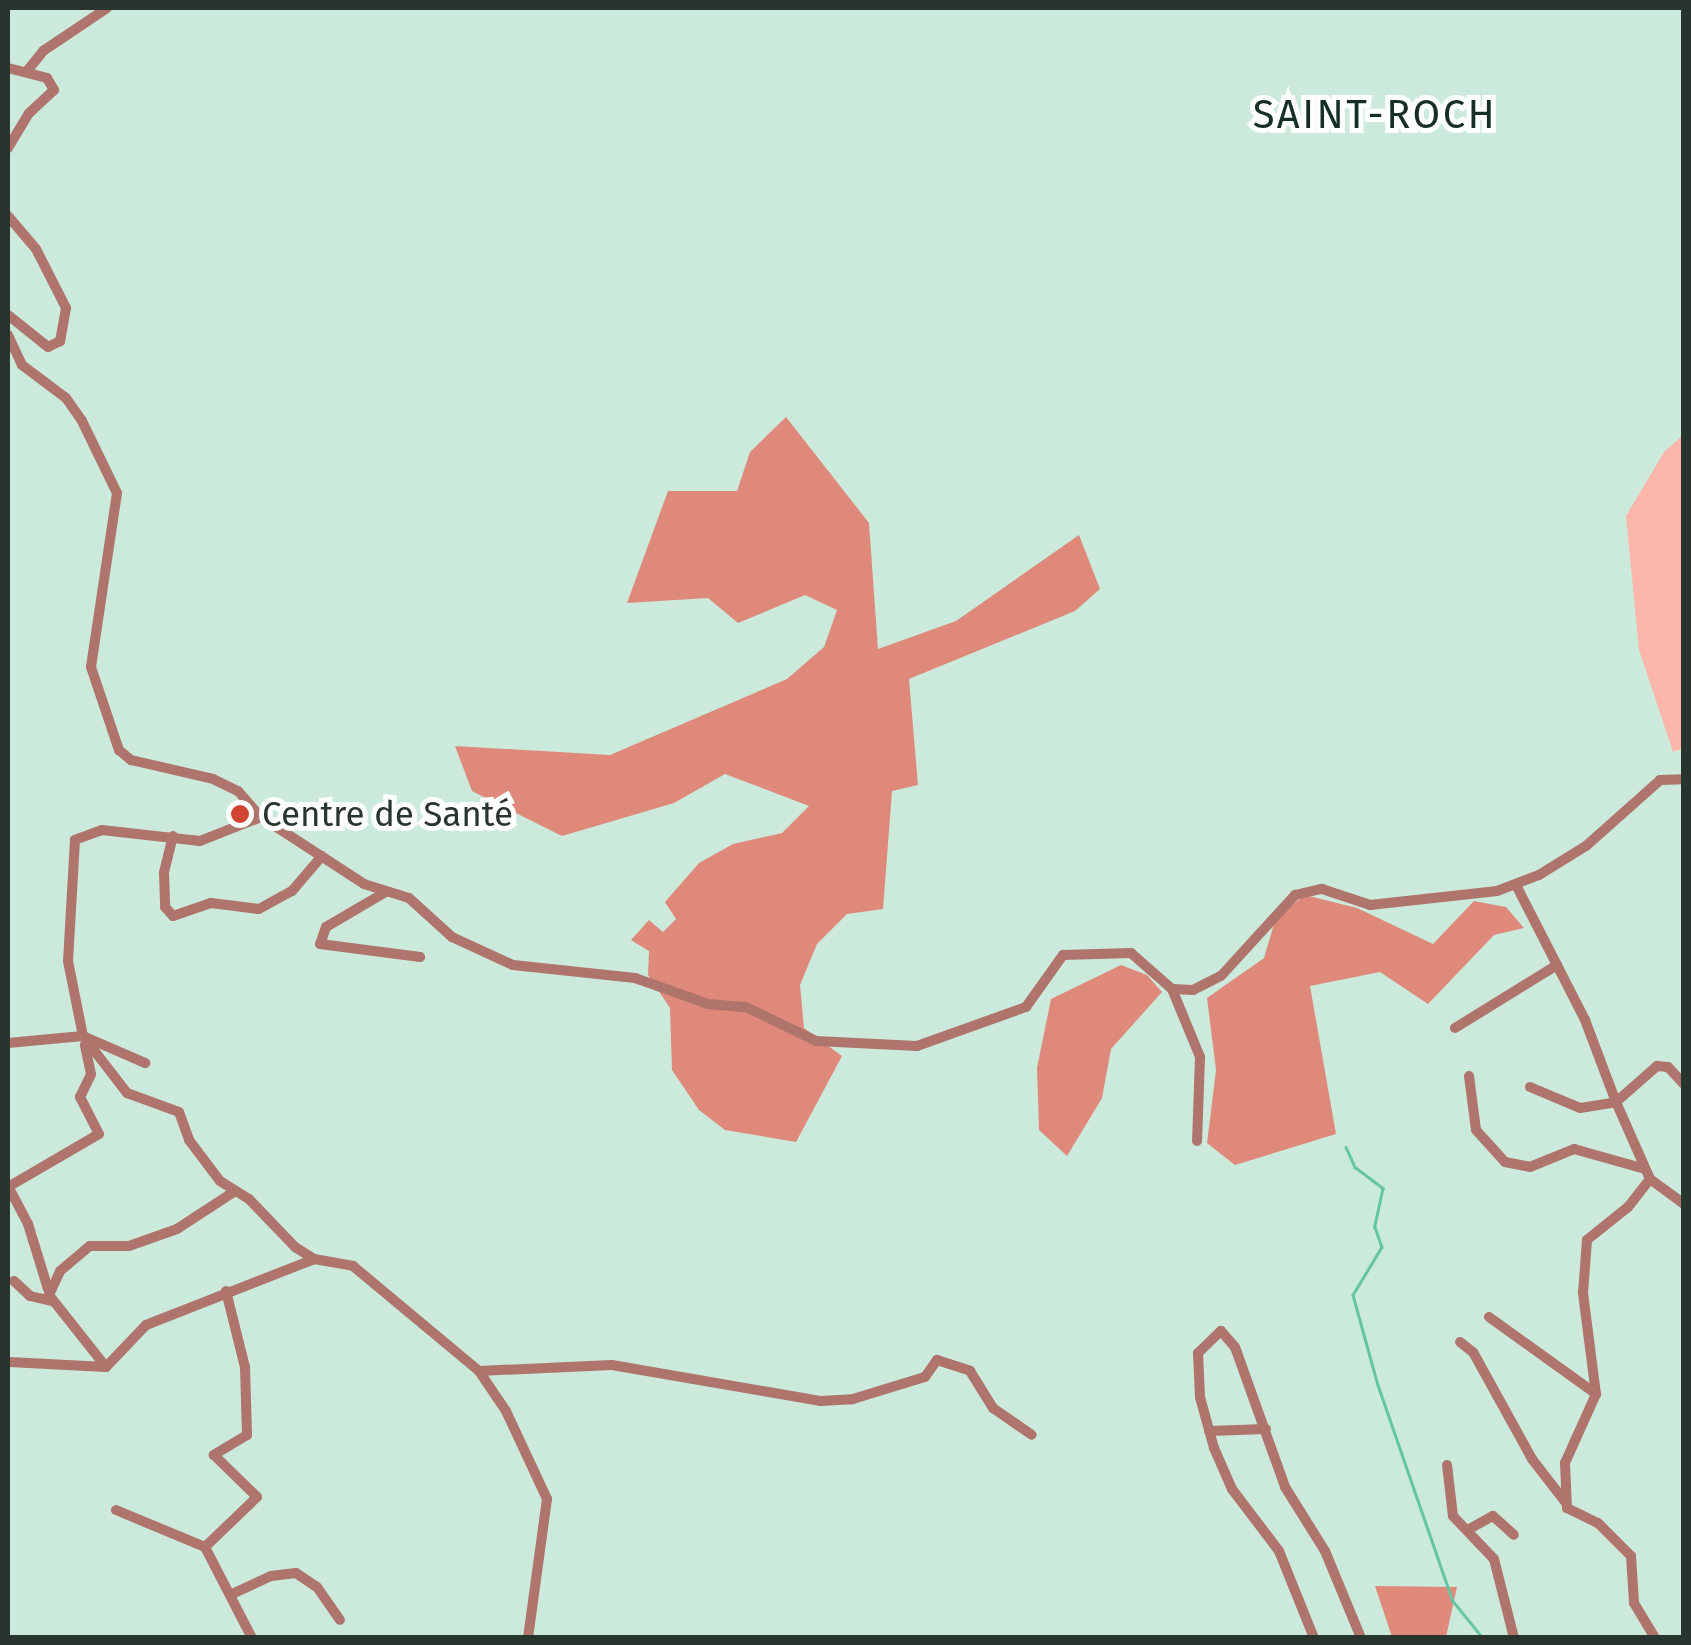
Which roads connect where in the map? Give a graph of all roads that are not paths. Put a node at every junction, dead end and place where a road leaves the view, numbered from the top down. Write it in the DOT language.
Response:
graph roads {
  1 [pos="107,8"];
  2 [pos="8,68"];
  3 [pos="27,71"];
  4 [pos="8,148"];
  5 [pos="8,216"];
  6 [pos="8,315"];
  7 [pos="8,335"];
  8 [pos="1684,779"];
  9 [pos="260,817"];
  10 [pos="173,836"];
  11 [pos="322,856"];
  12 [pos="1516,884"];
  13 [pos="384,892"];
  14 [pos="420,957"];
  15 [pos="1557,964"];
  16 [pos="1172,989"];
  17 [pos="1455,1028"];
  18 [pos="82,1036"];
  19 [pos="8,1042"];
  20 [pos="145,1064"];
  21 [pos="1469,1076"];
  22 [pos="1684,1084"];
  23 [pos="1530,1087"];
  24 [pos="1616,1102"];
  25 [pos="1196,1142"];
  26 [pos="1648,1174"];
  27 [pos="8,1186"];
  28 [pos="235,1190"];
  29 [pos="1684,1204"];
  30 [pos="314,1259"];
  31 [pos="14,1281"];
  32 [pos="226,1291"];
  33 [pos="50,1295"];
  34 [pos="1489,1317"];
  35 [pos="1460,1342"];
  36 [pos="9,1362"];
  37 [pos="106,1367"];
  38 [pos="479,1371"];
  39 [pos="1596,1394"];
  40 [pos="1266,1430"];
  41 [pos="1210,1431"];
  42 [pos="1032,1434"];
  43 [pos="1447,1466"];
  44 [pos="1566,1503"];
  45 [pos="116,1510"];
  46 [pos="1471,1528"];
  47 [pos="1514,1535"];
  48 [pos="206,1547"];
  49 [pos="232,1594"];
  50 [pos="340,1620"];
  51 [pos="252,1638"];
  52 [pos="528,1638"];
  53 [pos="1314,1638"];
  54 [pos="1360,1638"];
  55 [pos="1514,1638"];
  56 [pos="1655,1638"];
  1 -- 3 [label="street"];
  2 -- 3 [label="street"];
  3 -- 4 [label="street"];
  5 -- 6 [label="street"];
  7 -- 9 [label="street"];
  8 -- 12 [label="street"];
  9 -- 10 [label="street"];
  9 -- 11 [label="street"];
  10 -- 11 [label="street"];
  10 -- 18 [label="street"];
  11 -- 13 [label="street"];
  12 -- 15 [label="street"];
  12 -- 16 [label="street"];
  13 -- 14 [label="street"];
  13 -- 16 [label="street"];
  15 -- 17 [label="street"];
  15 -- 24 [label="street"];
  16 -- 25 [label="street"];
  18 -- 19 [label="street"];
  18 -- 20 [label="street"];
  18 -- 27 [label="street"];
  18 -- 28 [label="street"];
  21 -- 26 [label="street"];
  22 -- 24 [label="street"];
  23 -- 24 [label="street"];
  24 -- 26 [label="street"];
  26 -- 29 [label="street"];
  26 -- 39 [label="street"];
  27 -- 33 [label="street"];
  28 -- 30 [label="street"];
  28 -- 33 [label="street"];
  30 -- 32 [label="street"];
  30 -- 38 [label="street"];
  31 -- 33 [label="street"];
  32 -- 37 [label="street"];
  32 -- 48 [label="street"];
  33 -- 37 [label="street"];
  34 -- 39 [label="street"];
  35 -- 44 [label="street"];
  36 -- 37 [label="street"];
  38 -- 42 [label="street"];
  38 -- 52 [label="street"];
  39 -- 44 [label="street"];
  40 -- 41 [label="street"];
  40 -- 41 [label="street"];
  40 -- 54 [label="street"];
  41 -- 53 [label="street"];
  43 -- 46 [label="street"];
  44 -- 56 [label="street"];
  45 -- 48 [label="street"];
  46 -- 47 [label="street"];
  46 -- 55 [label="street"];
  48 -- 49 [label="street"];
  49 -- 50 [label="street"];
  49 -- 51 [label="street"];
}
